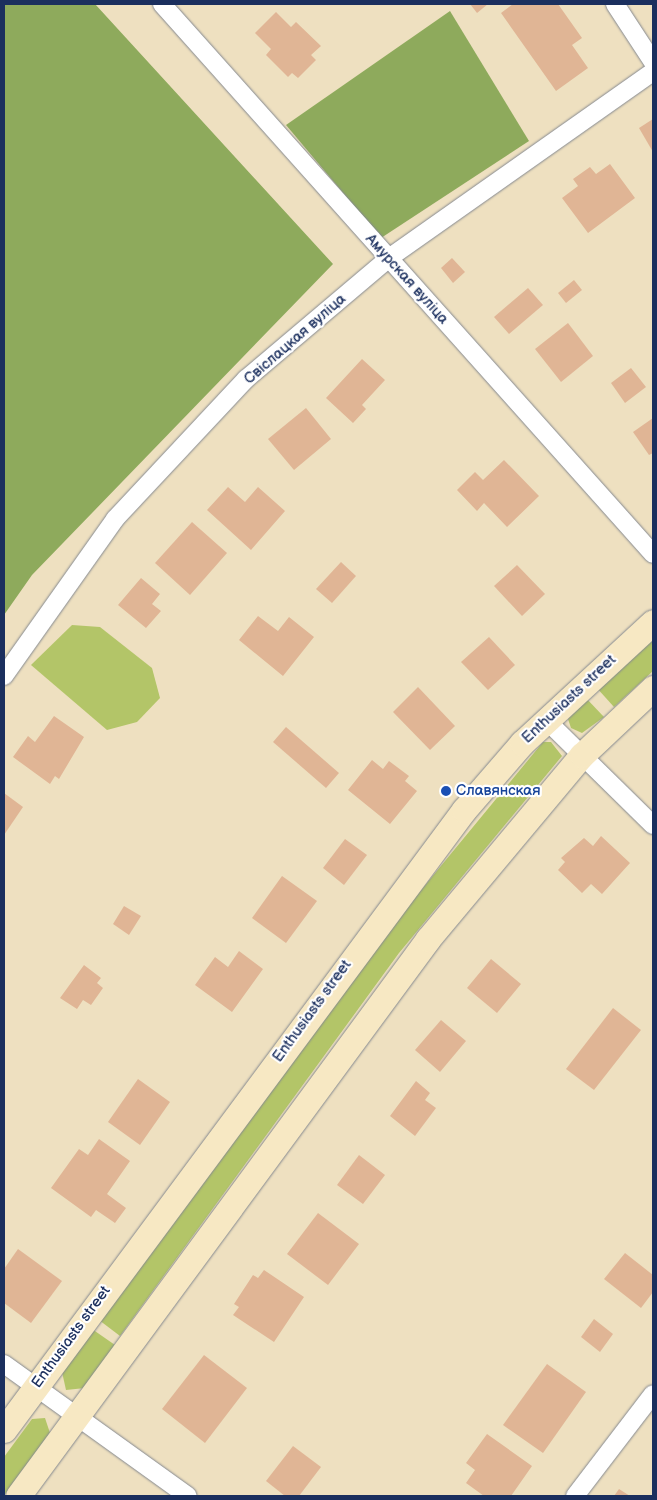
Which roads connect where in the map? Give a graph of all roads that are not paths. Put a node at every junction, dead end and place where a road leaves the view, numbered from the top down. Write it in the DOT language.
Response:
graph roads {
  1 [pos="162,4"];
  2 [pos="615,4"];
  3 [pos="653,62"];
  4 [pos="653,72"];
  5 [pos="389,258"];
  6 [pos="653,554"];
  7 [pos="653,622"];
  8 [pos="4,676"];
  9 [pos="653,688"];
  10 [pos="546,720"];
  11 [pos="582,755"];
  12 [pos="653,825"];
  13 [pos="4,1364"];
  14 [pos="36,1386"];
  15 [pos="653,1395"];
  16 [pos="76,1416"];
  17 [pos="4,1430"];
  18 [pos="18,1496"];
  19 [pos="188,1496"];
  20 [pos="575,1496"];
  1 -- 5 [label="street, Амурская вуліца"];
  2 -- 3 [label="street"];
  4 -- 5 [label="street, Свіслацкая вуліца"];
  5 -- 6 [label="street, Амурская вуліца"];
  5 -- 8 [label="street, Свіслацкая вуліца"];
  7 -- 10 [label="street, Enthusiasts street"];
  9 -- 11 [label="street"];
  10 -- 11 [label="street"];
  10 -- 14 [label="street, Enthusiasts street"];
  11 -- 12 [label="street"];
  11 -- 16 [label="street"];
  13 -- 14 [label="street"];
  14 -- 16 [label="street"];
  14 -- 17 [label="street, Enthusiasts street"];
  15 -- 20 [label="street"];
  16 -- 18 [label="street"];
  16 -- 19 [label="street"];
}
